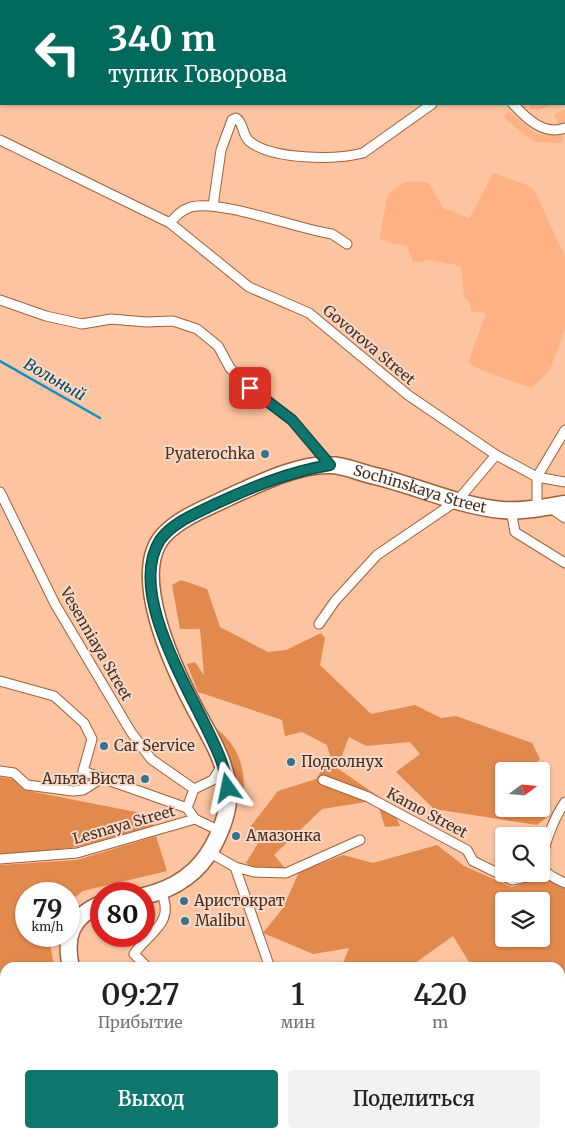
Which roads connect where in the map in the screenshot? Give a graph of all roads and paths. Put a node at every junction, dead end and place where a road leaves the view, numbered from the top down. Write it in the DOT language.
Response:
graph roads {
  1 [pos="431,105"];
  2 [pos="514,105"];
  3 [pos="565,128"];
  4 [pos="0,140"];
  5 [pos="213,206"];
  6 [pos="170,223"];
  7 [pos="347,244"];
  8 [pos="0,300"];
  9 [pos="565,430"];
  10 [pos="496,455"];
  11 [pos="330,465"];
  12 [pos="537,477"];
  13 [pos="565,482"];
  14 [pos="0,492"];
  15 [pos="458,500"];
  16 [pos="565,504"];
  17 [pos="542,507"];
  18 [pos="511,510"];
  19 [pos="565,518"];
  20 [pos="565,564"];
  21 [pos="319,624"];
  22 [pos="0,681"];
  23 [pos="223,764"];
  24 [pos="0,771"];
  25 [pos="102,778"];
  26 [pos="323,780"];
  27 [pos="194,789"];
  28 [pos="565,802"];
  29 [pos="187,808"];
  30 [pos="195,819"];
  31 [pos="222,826"];
  32 [pos="550,832"];
  33 [pos="360,840"];
  34 [pos="210,852"];
  35 [pos="0,859"];
  36 [pos="235,867"];
  37 [pos="495,872"];
  38 [pos="550,876"];
  39 [pos="565,883"];
  40 [pos="161,892"];
  41 [pos="155,893"];
  42 [pos="90,910"];
  43 [pos="70,962"];
  44 [pos="142,962"];
  45 [pos="268,962"];
  1 -- 5 [label="street"];
  2 -- 3 [label="street"];
  4 -- 6 [label="street, Govorova Street"];
  5 -- 6 [label="street"];
  5 -- 7 [label="street"];
  6 -- 10 [label="street, Govorova Street"];
  8 -- 11 [label="street"];
  9 -- 12 [label="street"];
  10 -- 12 [label="street, Govorova Street"];
  10 -- 15 [label="street"];
  11 -- 15 [label="highway, Sochinskaya Street"];
  11 -- 23 [label="highway, Sochinskaya Street"];
  12 -- 13 [label="street, Govorova Street"];
  12 -- 17 [label="street"];
  14 -- 27 [label="street, Vesenniaya Street"];
  15 -- 18 [label="highway, Sochinskaya Street"];
  15 -- 21 [label="street"];
  16 -- 17 [label="highway, Sochinskaya Street"];
  17 -- 18 [label="highway, Sochinskaya Street"];
  17 -- 19 [label="street"];
  18 -- 20 [label="street"];
  22 -- 25 [label="street"];
  23 -- 27 [label="street"];
  23 -- 31 [label="highway, Sochinskaya Street"];
  24 -- 25 [label="street"];
  25 -- 29 [label="street"];
  26 -- 37 [label="street, Kamo Street"];
  27 -- 29 [label="street"];
  28 -- 32 [label="street"];
  29 -- 30 [label="street"];
  30 -- 31 [label="street"];
  30 -- 35 [label="street, Lesnaya Street"];
  31 -- 34 [label="highway, Sochinskaya Street"];
  33 -- 36 [label="street"];
  34 -- 36 [label="street"];
  34 -- 40 [label="highway, Sochinskaya Street"];
  36 -- 45 [label="street"];
  38 -- 39 [label="street"];
  40 -- 41 [label="highway, Sochinskaya Street"];
  40 -- 44 [label="street"];
  42 -- 43 [label="highway"];
}
